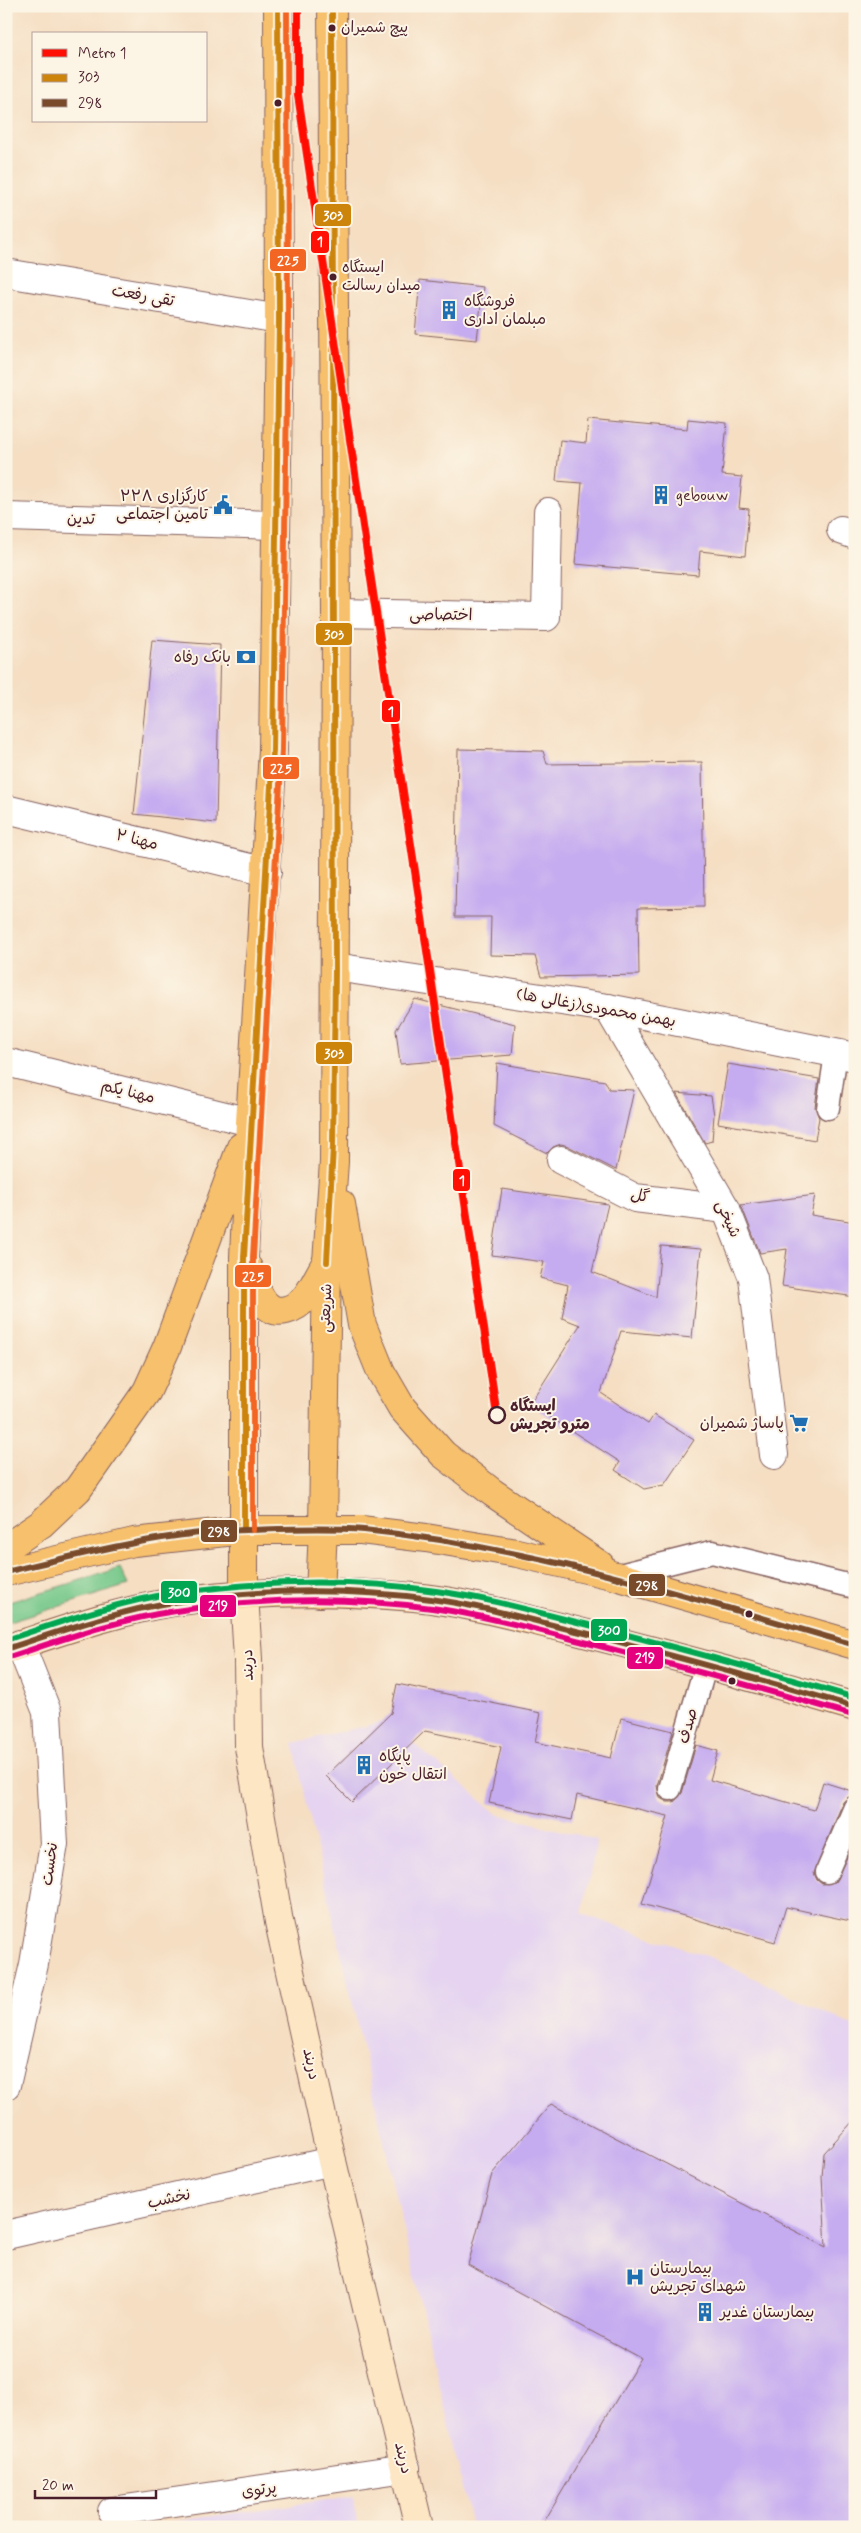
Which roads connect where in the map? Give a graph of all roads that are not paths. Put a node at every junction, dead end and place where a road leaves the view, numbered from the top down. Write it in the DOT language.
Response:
graph roads {
  1 [pos="278,6"];
  2 [pos="332,6"];
  3 [pos="6,273"];
  4 [pos="279,319"];
  5 [pos="548,512"];
  6 [pos="6,516"];
  7 [pos="276,525"];
  8 [pos="336,612"];
  9 [pos="6,809"];
  10 [pos="267,872"];
  11 [pos="335,968"];
  12 [pos="608,1008"];
  13 [pos="846,1055"];
  14 [pos="6,1062"];
  15 [pos="828,1108"];
  16 [pos="250,1122"];
  17 [pos="561,1160"];
  18 [pos="334,1162"];
  19 [pos="726,1209"];
  20 [pos="244,1257"];
  21 [pos="327,1262"];
  22 [pos="774,1455"];
  23 [pos="244,1530"];
  24 [pos="323,1530"];
  25 [pos="6,1548"];
  26 [pos="6,1572"];
  27 [pos="616,1576"];
  28 [pos="855,1587"];
  29 [pos="320,1593"];
  30 [pos="244,1594"];
  31 [pos="855,1645"];
  32 [pos="13,1647"];
  33 [pos="706,1664"];
  34 [pos="855,1707"];
  35 [pos="670,1789"];
  36 [pos="855,1806"];
  37 [pos="826,1872"];
  38 [pos="6,2085"];
  39 [pos="332,2161"];
  40 [pos="6,2235"];
  41 [pos="406,2468"];
  42 [pos="112,2511"];
  43 [pos="419,2527"];
  1 -- 4 [label="main road"];
  2 -- 8 [label="main road, شریعتی"];
  3 -- 4 [label="street, تقی رفعت"];
  4 -- 7 [label="main road"];
  5 -- 8 [label="street, اختصاصی"];
  6 -- 7 [label="street, تدین"];
  7 -- 10 [label="main road"];
  8 -- 11 [label="main road, شریعتی"];
  9 -- 10 [label="street, مهنا ۲"];
  10 -- 16 [label="main road"];
  11 -- 12 [label="street, بهمن محمودی(زغالی ها)"];
  11 -- 18 [label="main road, شریعتی"];
  12 -- 13 [label="street, بهمن محمودی(زغالی ها)"];
  12 -- 19 [label="street, شیخی"];
  13 -- 15 [label="lane"];
  14 -- 16 [label="street, مهنا یکم"];
  16 -- 20 [label="main road"];
  16 -- 25 [label="main road"];
  17 -- 19 [label="street, گل"];
  18 -- 21 [label="main road, شریعتی"];
  18 -- 27 [label="main road"];
  19 -- 22 [label="street, شیخی"];
  20 -- 21 [label="main road"];
  20 -- 23 [label="main road"];
  21 -- 24 [label="main road, شریعتی"];
  23 -- 24 [label="main road"];
  23 -- 26 [label="main road"];
  23 -- 30 [label="main road"];
  24 -- 27 [label="main road"];
  24 -- 29 [label="main road, شریعتی"];
  27 -- 28 [label="lane"];
  27 -- 31 [label="main road"];
  29 -- 30 [label="main road"];
  29 -- 33 [label="main road"];
  30 -- 32 [label="main road"];
  30 -- 39 [label="main road, دربند"];
  32 -- 38 [label="street, نخست"];
  33 -- 34 [label="main road"];
  33 -- 35 [label="lane, صدف"];
  36 -- 37 [label="lane"];
  39 -- 40 [label="street, نخشب"];
  39 -- 41 [label="main road, دربند"];
  41 -- 42 [label="street, پرتوی"];
  41 -- 43 [label="main road, دربند"];
}
